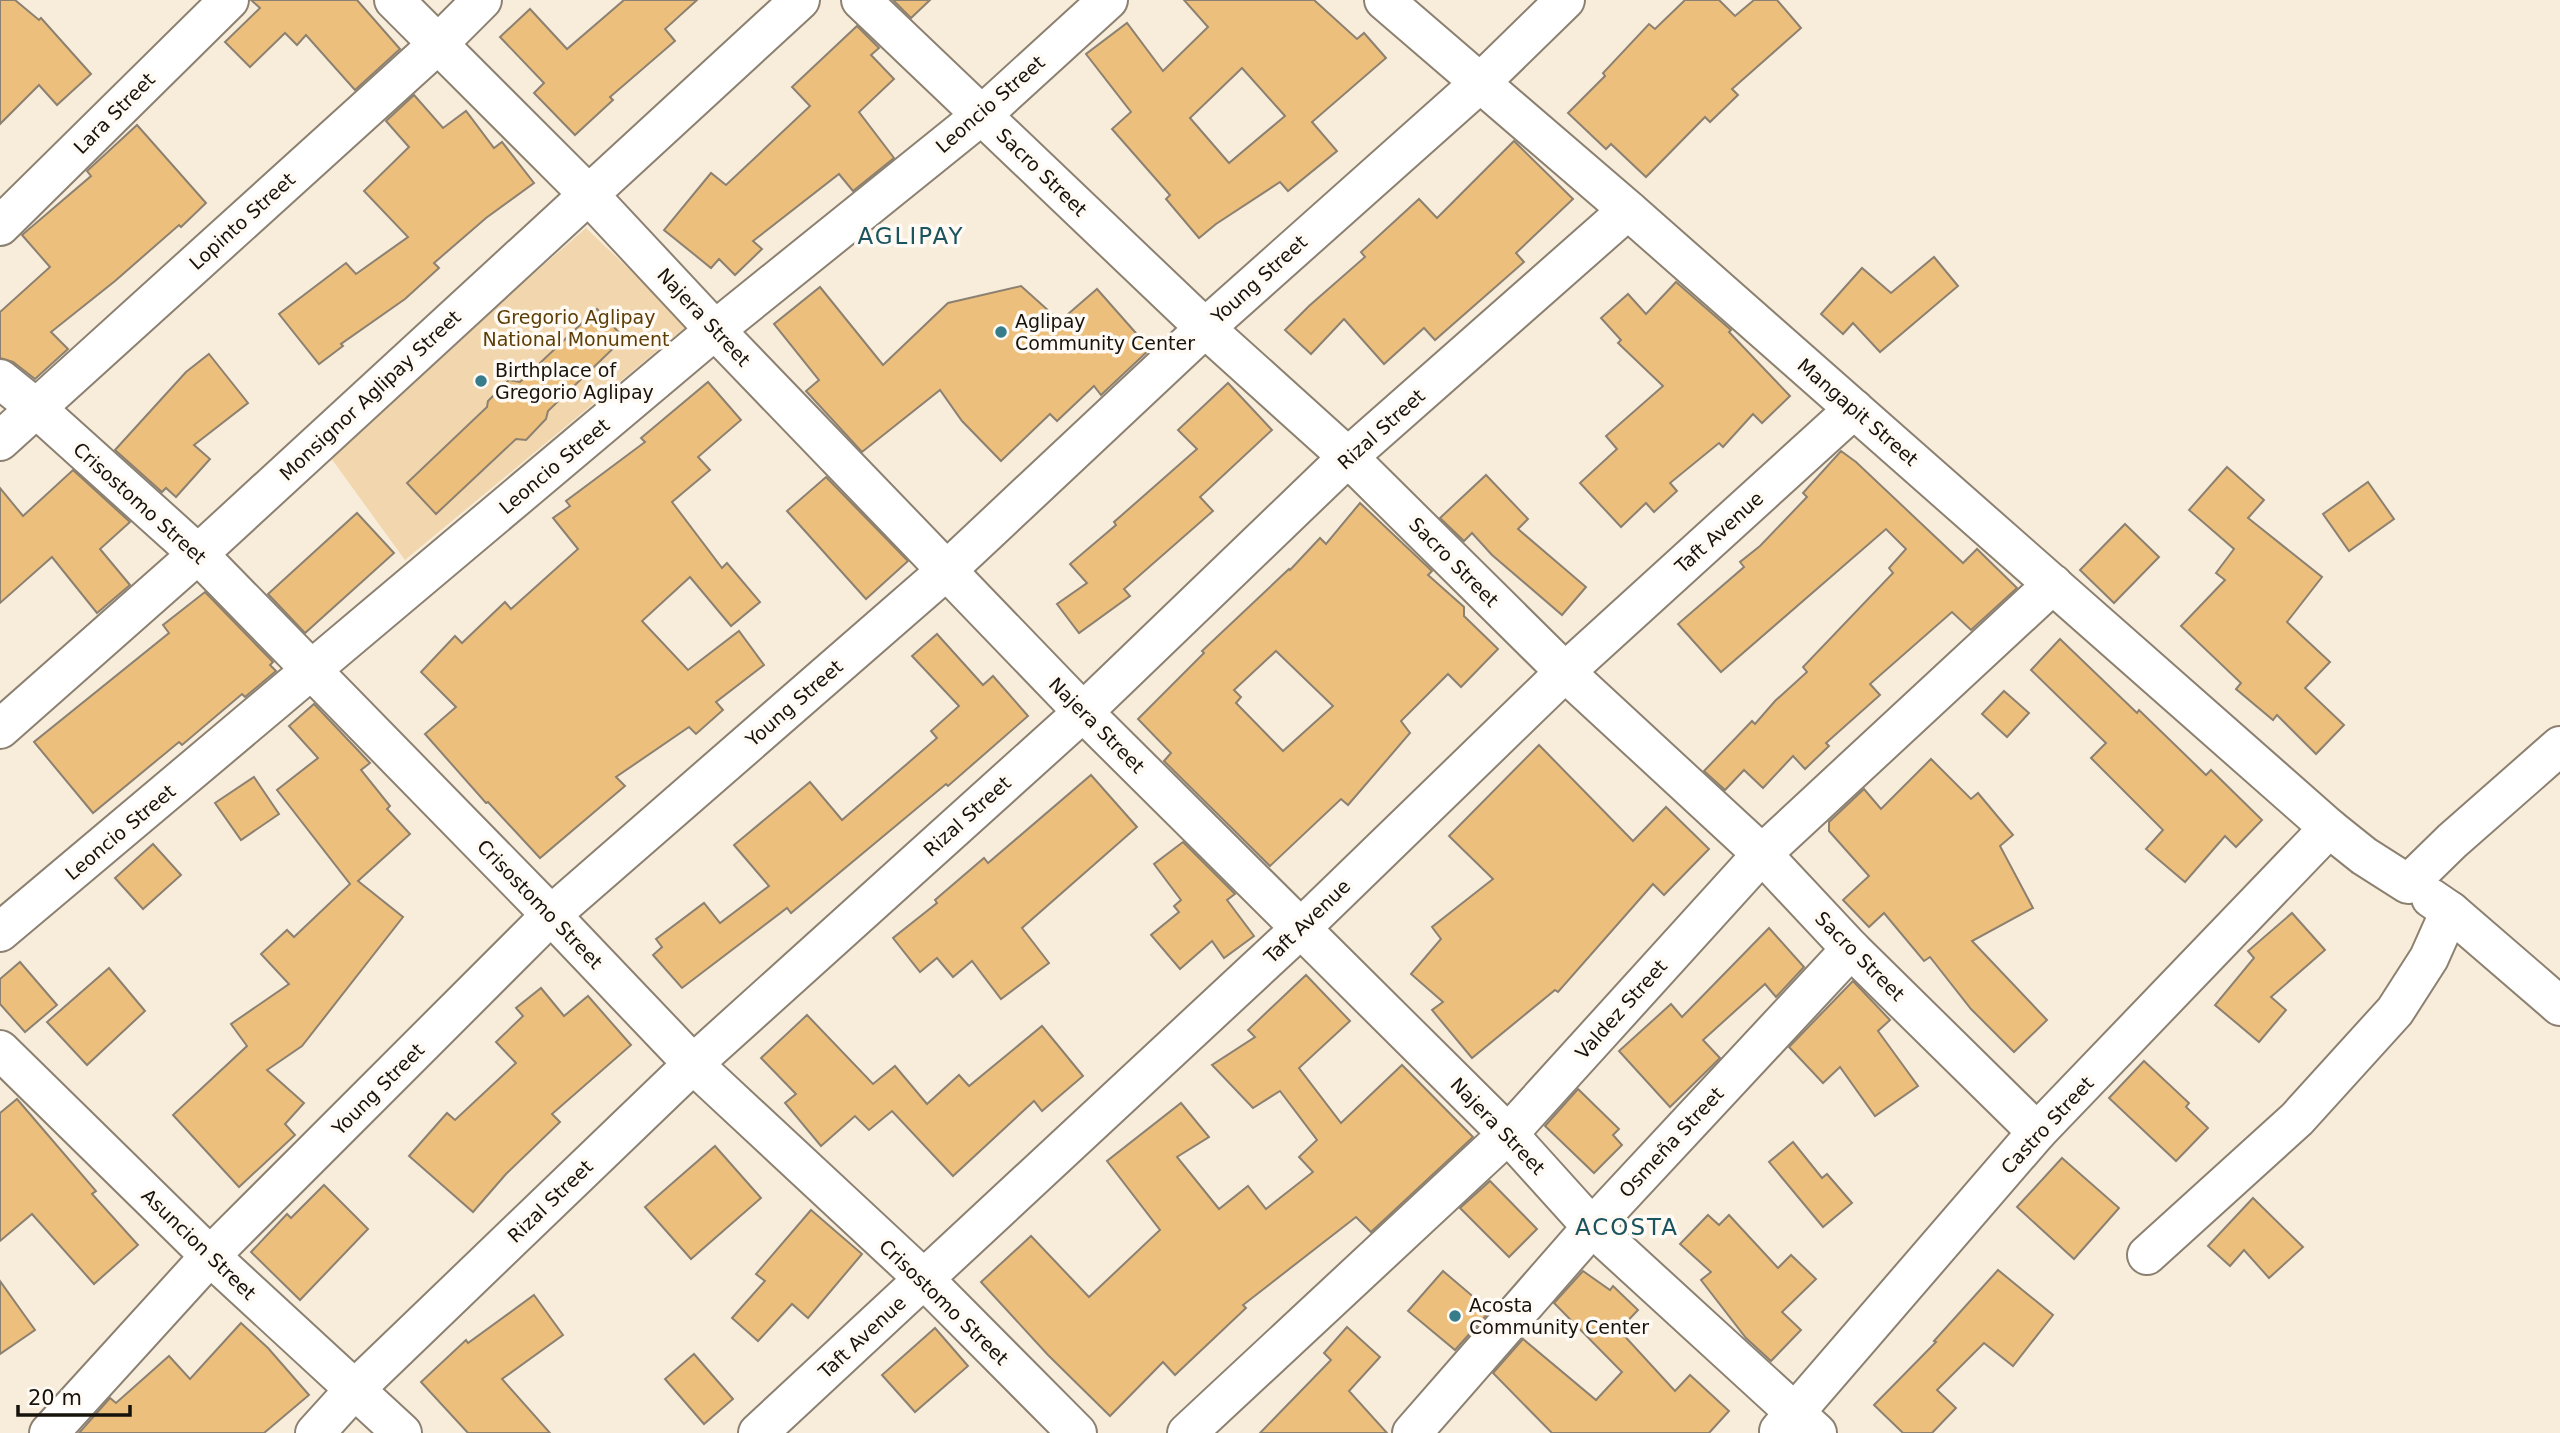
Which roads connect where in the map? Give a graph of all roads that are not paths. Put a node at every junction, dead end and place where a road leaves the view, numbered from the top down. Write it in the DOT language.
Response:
graph roads {
  1 [pos="229,0"];
  2 [pos="394,0"];
  3 [pos="482,0"];
  4 [pos="800,0"];
  5 [pos="861,0"];
  6 [pos="1108,0"];
  7 [pos="1384,0"];
  8 [pos="1565,0"];
  9 [pos="437,45"];
  10 [pos="1481,82"];
  11 [pos="982,114"];
  12 [pos="588,194"];
  13 [pos="1628,210"];
  14 [pos="0,226"];
  15 [pos="1205,328"];
  16 [pos="715,330"];
  17 [pos="0,379"];
  18 [pos="36,408"];
  19 [pos="1854,409"];
  20 [pos="0,441"];
  21 [pos="1348,457"];
  22 [pos="198,554"];
  23 [pos="947,570"];
  24 [pos="2053,584"];
  25 [pos="312,671"];
  26 [pos="1565,672"];
  27 [pos="1083,712"];
  28 [pos="0,729"];
  29 [pos="2560,746"];
  30 [pos="2329,828"];
  31 [pos="1762,854"];
  32 [pos="2408,884"];
  33 [pos="2450,911"];
  34 [pos="551,915"];
  35 [pos="1300,929"];
  36 [pos="0,932"];
  37 [pos="1851,948"];
  38 [pos="2560,1006"];
  39 [pos="0,1050"];
  40 [pos="692,1064"];
  41 [pos="2037,1132"];
  42 [pos="1508,1134"];
  43 [pos="1592,1227"];
  44 [pos="2147,1255"];
  45 [pos="210,1256"];
  46 [pos="924,1279"];
  47 [pos="354,1390"];
  48 [pos="1796,1427"];
  49 [pos="49,1433"];
  50 [pos="315,1433"];
  51 [pos="402,1433"];
  52 [pos="758,1433"];
  53 [pos="1077,1433"];
  54 [pos="1187,1433"];
  55 [pos="1412,1433"];
  1 -- 14 [label="street, Lara Street"];
  2 -- 9 [label="street, Najera Street"];
  3 -- 9 [label="street, Lopinto Street"];
  4 -- 12 [label="street, Monsignor Aglipay Street"];
  5 -- 11 [label="street, Sacro Street"];
  6 -- 11 [label="street, Leoncio Street"];
  7 -- 10 [label="street, Mangapit Street"];
  8 -- 10 [label="street, Young Street"];
  9 -- 12 [label="street, Najera Street"];
  9 -- 18 [label="street, Lopinto Street"];
  10 -- 13 [label="street, Mangapit Street"];
  10 -- 15 [label="street, Young Street"];
  11 -- 15 [label="street, Sacro Street"];
  11 -- 16 [label="street, Leoncio Street"];
  12 -- 16 [label="street, Najera Street"];
  12 -- 22 [label="street, Monsignor Aglipay Street"];
  13 -- 19 [label="street, Mangapit Street"];
  13 -- 21 [label="street, Rizal Street"];
  15 -- 21 [label="street, Sacro Street"];
  15 -- 23 [label="street, Young Street"];
  16 -- 23 [label="street, Najera Street"];
  16 -- 25 [label="street, Leoncio Street"];
  17 -- 18 [label="street, Crisostomo Street"];
  18 -- 20 [label="street, Lopinto Street"];
  18 -- 22 [label="street, Crisostomo Street"];
  19 -- 24 [label="street, Mangapit Street"];
  19 -- 26 [label="street, Taft Avenue"];
  21 -- 26 [label="street, Sacro Street"];
  21 -- 27 [label="street, Rizal Street"];
  22 -- 25 [label="street, Crisostomo Street"];
  22 -- 28 [label="street, Monsignor Aglipay Street"];
  23 -- 27 [label="street, Najera Street"];
  23 -- 34 [label="street, Young Street"];
  24 -- 30 [label="street, Mangapit Street"];
  24 -- 31 [label="street, Valdez Street"];
  25 -- 34 [label="street, Crisostomo Street"];
  25 -- 36 [label="street, Leoncio Street"];
  26 -- 31 [label="street, Sacro Street"];
  26 -- 35 [label="street, Taft Avenue"];
  27 -- 35 [label="street, Najera Street"];
  27 -- 40 [label="street, Rizal Street"];
  29 -- 32 [label="street"];
  30 -- 32 [label="street, Mangapit Street"];
  30 -- 41 [label="street, Castro Street"];
  31 -- 37 [label="street, Sacro Street"];
  31 -- 42 [label="street, Valdez Street"];
  32 -- 33 [label="street, Mangapit Street"];
  33 -- 38 [label="street, Mangapit Street"];
  33 -- 44 [label="street"];
  34 -- 40 [label="street, Crisostomo Street"];
  34 -- 45 [label="street, Young Street"];
  35 -- 42 [label="street, Najera Street"];
  35 -- 46 [label="street, Taft Avenue"];
  37 -- 41 [label="street, Sacro Street"];
  37 -- 43 [label="street, Osmeña Street"];
  39 -- 45 [label="street, Asuncion Street"];
  40 -- 46 [label="street, Crisostomo Street"];
  40 -- 47 [label="street, Rizal Street"];
  41 -- 48 [label="street, Castro Street"];
  42 -- 43 [label="street, Najera Street"];
  42 -- 54 [label="street, Valdez Street"];
  43 -- 48 [label="street, Najera Street"];
  43 -- 55 [label="street, Osmeña Street"];
  45 -- 47 [label="street, Asuncion Street"];
  45 -- 49 [label="street, Young Street"];
  46 -- 52 [label="street, Taft Avenue"];
  46 -- 53 [label="street, Crisostomo Street"];
  47 -- 50 [label="street, Rizal Street"];
  47 -- 51 [label="street, Asuncion Street"];
}
